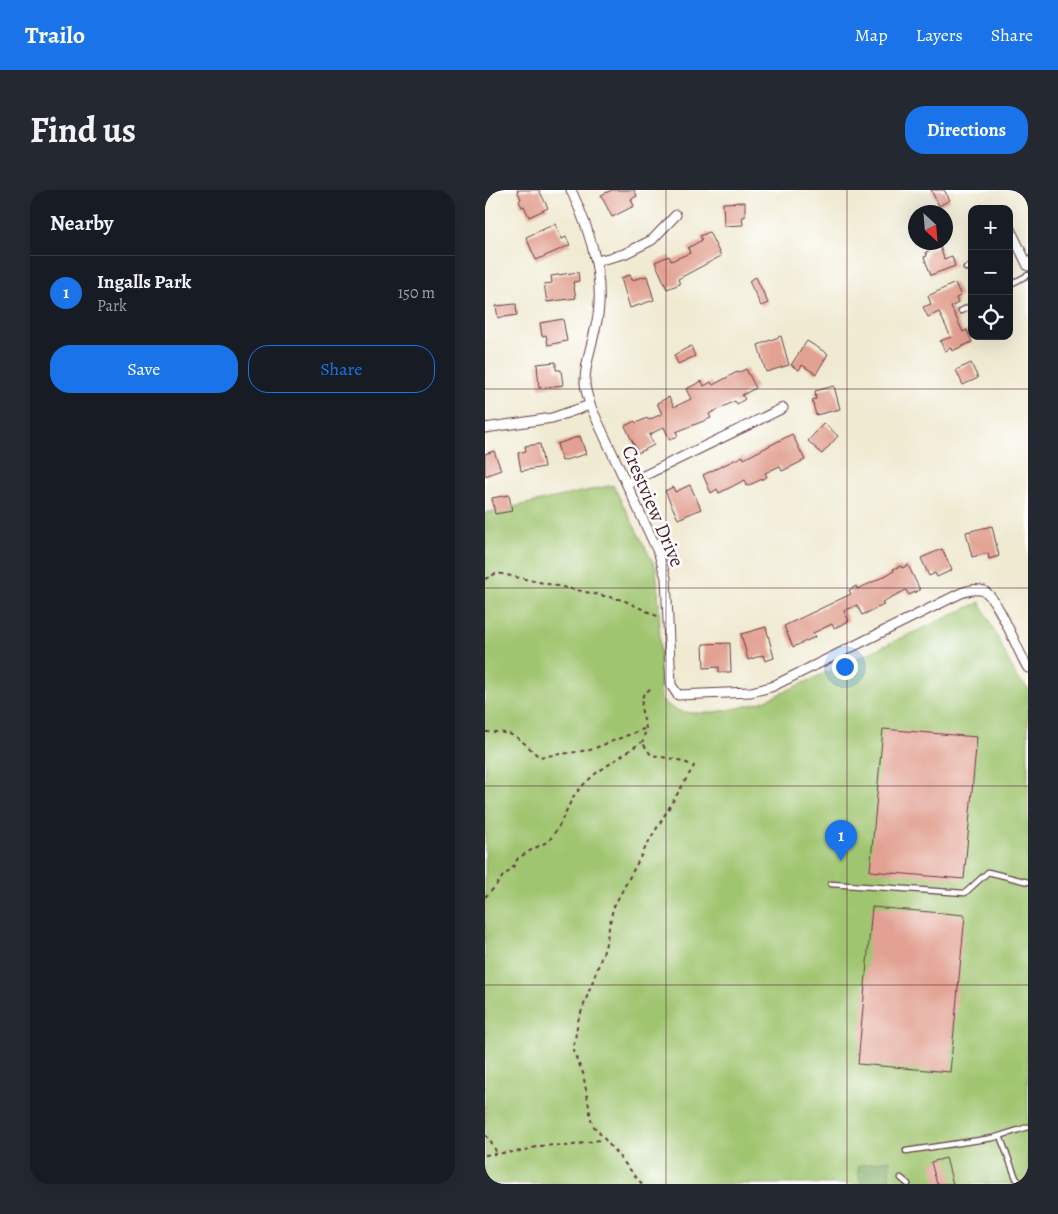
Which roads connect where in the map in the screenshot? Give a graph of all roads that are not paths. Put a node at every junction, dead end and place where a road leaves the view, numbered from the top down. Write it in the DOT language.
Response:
graph roads {
  1 [pos="571,190"];
  2 [pos="676,215"];
  3 [pos="1013,245"];
  4 [pos="597,261"];
  5 [pos="1028,266"];
  6 [pos="1028,275"];
  7 [pos="1013,283"];
  8 [pos="968,307"];
  9 [pos="961,311"];
  10 [pos="590,405"];
  11 [pos="783,408"];
  12 [pos="485,428"];
  13 [pos="627,484"];
  14 [pos="1028,668"];
  15 [pos="1028,882"];
  16 [pos="831,884"];
  17 [pos="1028,1127"];
  18 [pos="1001,1136"];
  19 [pos="906,1151"];
  20 [pos="901,1178"];
  21 [pos="908,1184"];
  22 [pos="1021,1184"];
  1 -- 4 [label="street, Crestview Drive"];
  2 -- 4 [label="street"];
  3 -- 5 [label="street"];
  4 -- 10 [label="street, Crestview Drive"];
  6 -- 7 [label="lane"];
  8 -- 9 [label="lane"];
  10 -- 12 [label="street"];
  10 -- 13 [label="street, Crestview Drive"];
  11 -- 13 [label="street"];
  13 -- 14 [label="street, Crestview Drive"];
  15 -- 16 [label="lane"];
  17 -- 18 [label="lane"];
  18 -- 19 [label="lane"];
  18 -- 22 [label="lane"];
  20 -- 21 [label="lane"];
}
